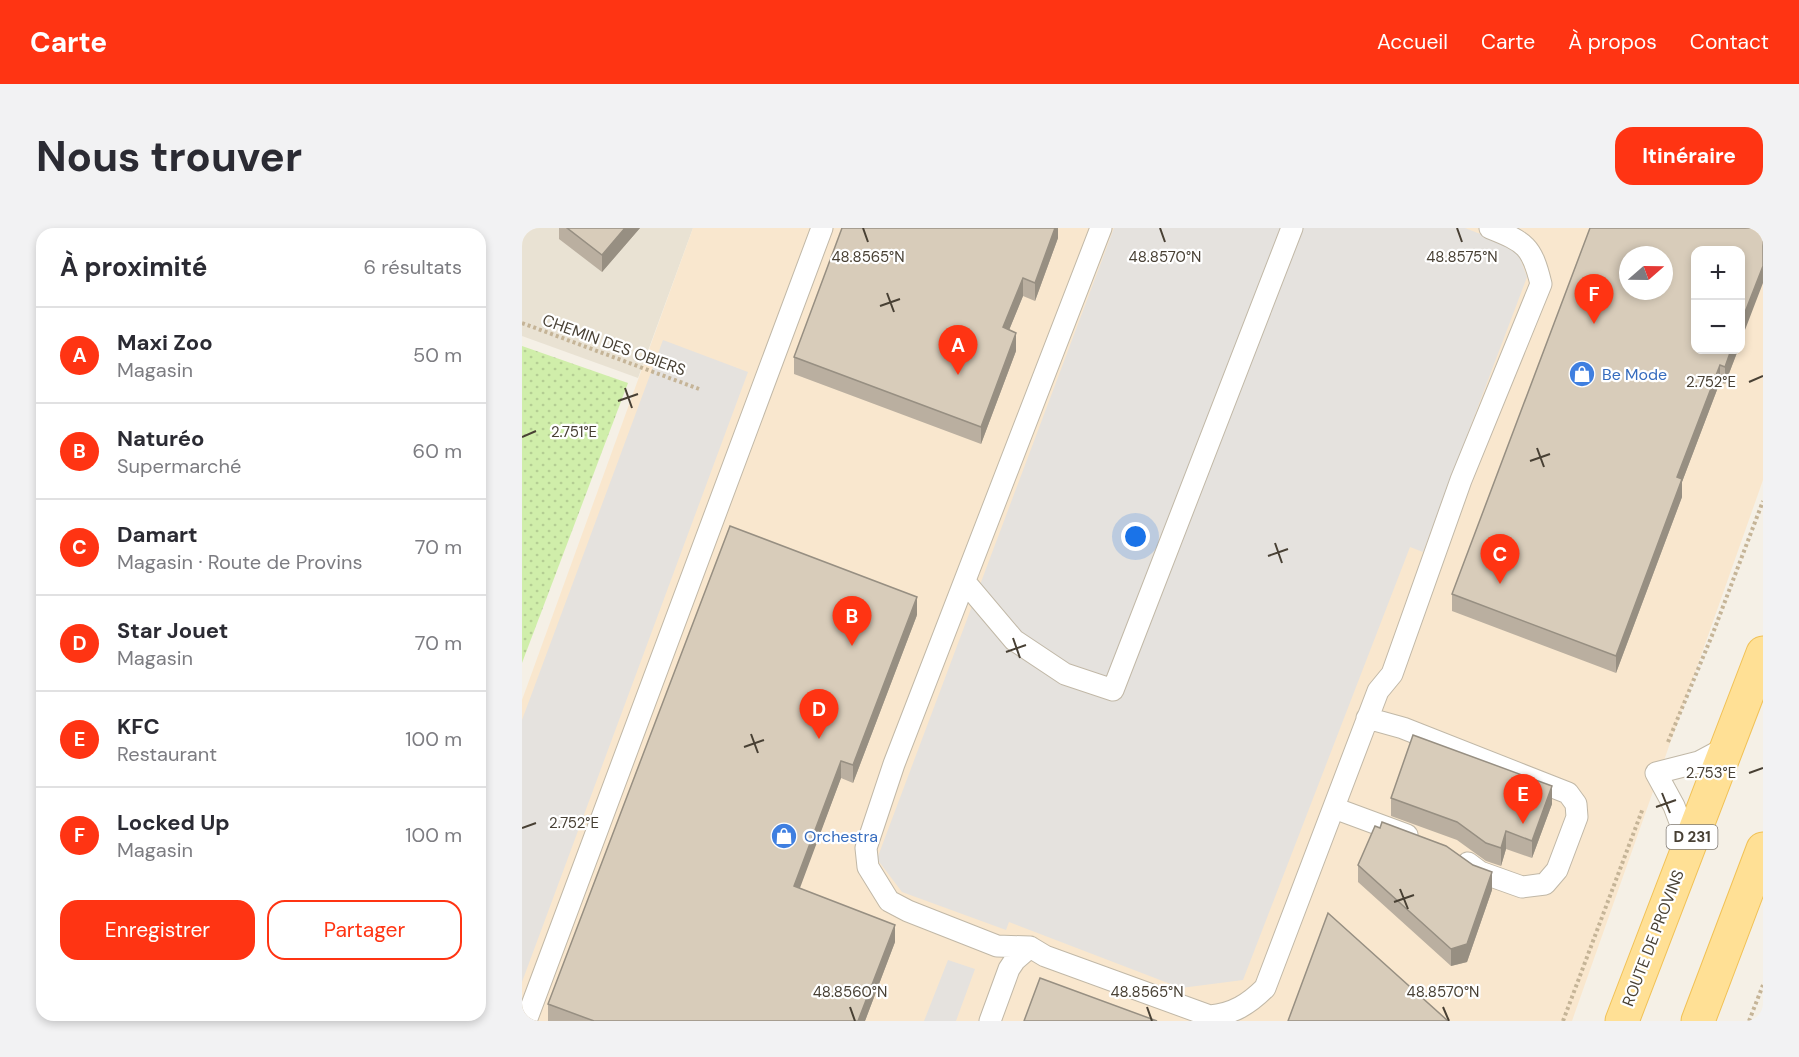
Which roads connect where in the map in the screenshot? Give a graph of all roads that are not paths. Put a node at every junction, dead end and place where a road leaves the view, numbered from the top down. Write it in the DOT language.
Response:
graph roads {
  1 [pos="822,228"];
  2 [pos="1101,228"];
  3 [pos="1292,228"];
  4 [pos="1490,228"];
  5 [pos="965,582"];
  6 [pos="1763,653"];
  7 [pos="1367,718"];
  8 [pos="1727,747"];
  9 [pos="1334,808"];
  10 [pos="1421,840"];
  11 [pos="1689,846"];
  12 [pos="1763,849"];
  13 [pos="1452,852"];
  14 [pos="1030,947"];
  15 [pos="526,1021"];
  16 [pos="990,1021"];
  17 [pos="1622,1021"];
  18 [pos="1698,1021"];
  1 -- 15 [label="lane"];
  2 -- 5 [label="lane"];
  3 -- 5 [label="lane"];
  4 -- 7 [label="lane"];
  5 -- 14 [label="lane"];
  6 -- 8 [label="main road, ROUTE DE PROVINS / D 231"];
  7 -- 9 [label="lane"];
  7 -- 13 [label="lane"];
  8 -- 11 [label="main road, ROUTE DE PROVINS / D 231"];
  8 -- 11 [label="lane"];
  9 -- 10 [label="lane"];
  9 -- 14 [label="lane"];
  11 -- 17 [label="main road, ROUTE DE PROVINS / D 231"];
  12 -- 18 [label="main road"];
  14 -- 16 [label="lane"];
}
